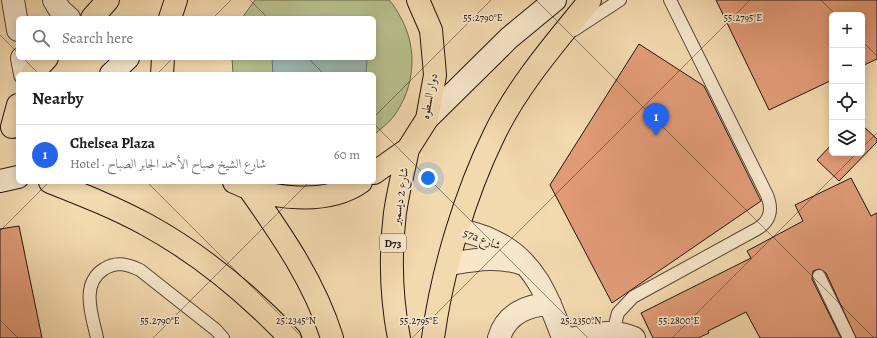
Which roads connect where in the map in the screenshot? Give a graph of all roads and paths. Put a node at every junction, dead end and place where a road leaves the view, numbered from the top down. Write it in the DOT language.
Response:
graph roads {
  1 [pos="13,0"];
  2 [pos="54,0"];
  3 [pos="108,0"];
  4 [pos="176,0"];
  5 [pos="418,0"];
  6 [pos="555,0"];
  7 [pos="590,0"];
  8 [pos="620,0"];
  9 [pos="670,0"];
  10 [pos="67,16"];
  11 [pos="94,16"];
  12 [pos="164,16"];
  13 [pos="171,16"];
  14 [pos="16,18"];
  15 [pos="548,50"];
  16 [pos="22,60"];
  17 [pos="45,60"];
  18 [pos="126,60"];
  19 [pos="163,60"];
  20 [pos="25,72"];
  21 [pos="34,72"];
  22 [pos="113,72"];
  23 [pos="162,72"];
  24 [pos="16,110"];
  25 [pos="427,119"];
  26 [pos="10,127"];
  27 [pos="408,149"];
  28 [pos="376,172"];
  29 [pos="16,177"];
  30 [pos="0,181"];
  31 [pos="55,184"];
  32 [pos="356,184"];
  33 [pos="242,186"];
  34 [pos="458,229"];
  35 [pos="449,264"];
  36 [pos="524,264"];
  37 [pos="819,276"];
  38 [pos="550,304"];
  39 [pos="613,332"];
  40 [pos="97,338"];
  41 [pos="223,338"];
  42 [pos="290,338"];
  43 [pos="332,338"];
  44 [pos="399,338"];
  45 [pos="433,338"];
  46 [pos="499,338"];
  47 [pos="563,338"];
  48 [pos="575,338"];
  49 [pos="634,338"];
  50 [pos="849,338"];
  1 -- 14 [label="street"];
  2 -- 10 [label="street"];
  3 -- 11 [label="main road"];
  4 -- 12 [label="street"];
  4 -- 13 [label="main road"];
  5 -- 25 [label="main road, دوار السطوه"];
  6 -- 25 [label="street"];
  7 -- 15 [label="main road"];
  8 -- 15 [label="lane"];
  9 -- 39 [label="lane"];
  15 -- 34 [label="main road"];
  16 -- 20 [label="street"];
  17 -- 21 [label="main road"];
  18 -- 22 [label="street"];
  19 -- 23 [label="main road"];
  24 -- 26 [label="main road"];
  25 -- 27 [label="main road, دوار السطوه"];
  27 -- 28 [label="main road, دوار السطوه"];
  27 -- 44 [label="main road, شارع 2 ديسمبر / D73"];
  29 -- 30 [label="street"];
  31 -- 42 [label="main road"];
  32 -- 33 [label="main road"];
  33 -- 43 [label="main road"];
  34 -- 35 [label="main road"];
  34 -- 36 [label="street, 57a شارع"];
  35 -- 36 [label="street, 57a شارع"];
  35 -- 45 [label="main road"];
  36 -- 38 [label="street, 57a شارع"];
  37 -- 50 [label="lane"];
  38 -- 46 [label="street"];
  38 -- 47 [label="street, 57a شارع"];
  39 -- 48 [label="street"];
  39 -- 49 [label="street"];
  40 -- 41 [label="lane"];
}
